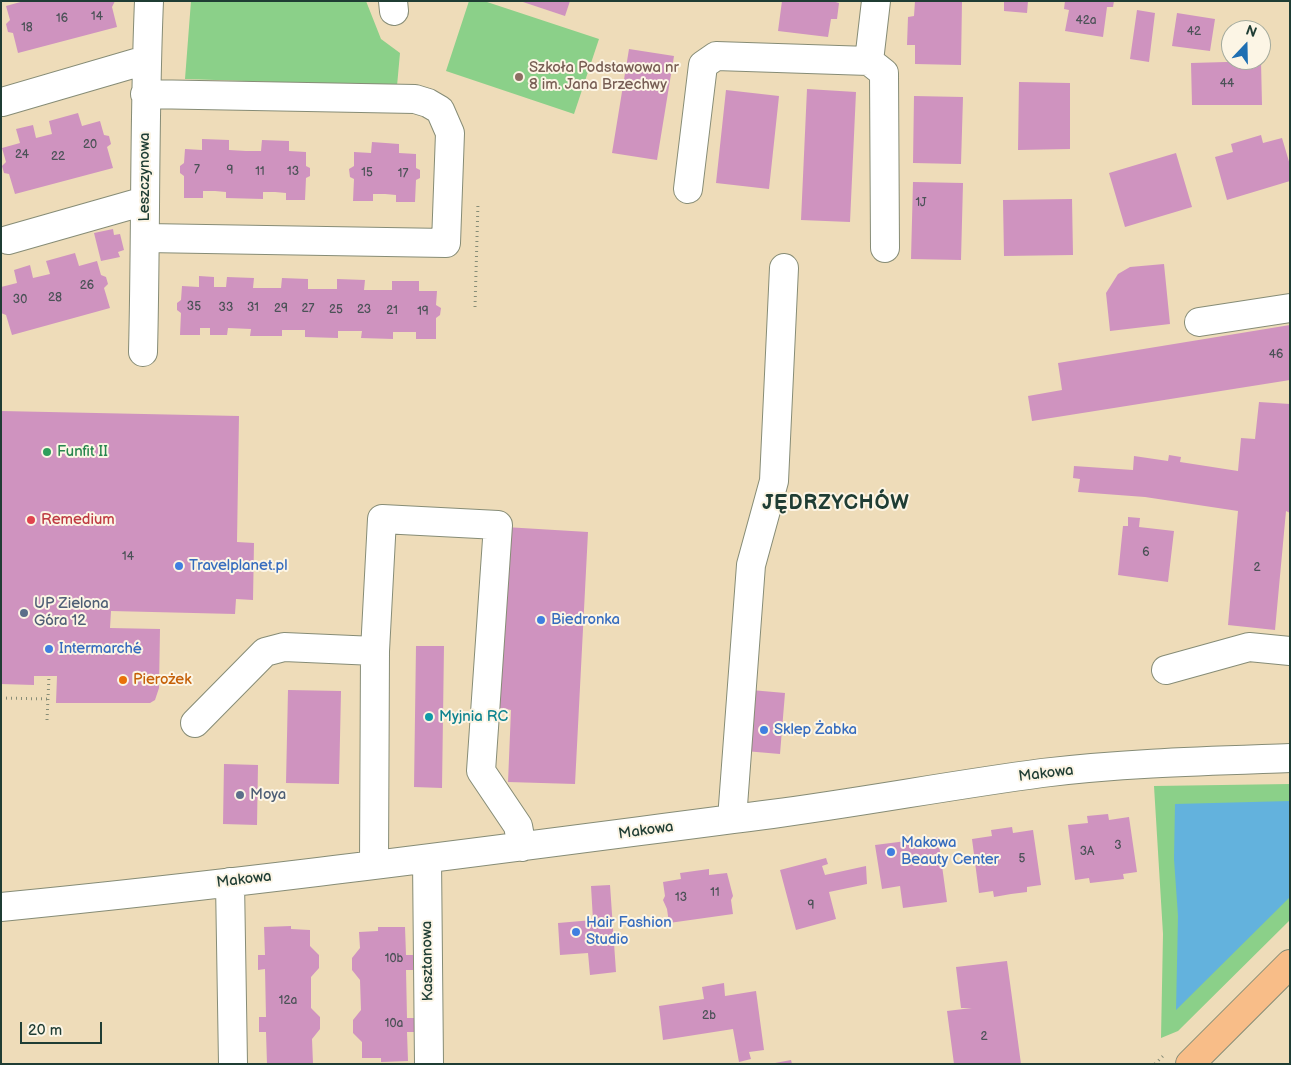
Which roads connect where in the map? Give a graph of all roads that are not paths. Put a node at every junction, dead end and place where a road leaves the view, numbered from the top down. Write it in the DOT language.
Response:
graph roads {
  1 [pos="149,1"];
  2 [pos="876,1"];
  3 [pos="146,60"];
  4 [pos="869,60"];
  5 [pos="145,94"];
  6 [pos="2,102"];
  7 [pos="688,189"];
  8 [pos="146,201"];
  9 [pos="146,238"];
  10 [pos="8,240"];
  11 [pos="885,248"];
  12 [pos="784,268"];
  13 [pos="1290,308"];
  14 [pos="1198,322"];
  15 [pos="143,352"];
  16 [pos="375,651"];
  17 [pos="1290,651"];
  18 [pos="1166,670"];
  19 [pos="195,723"];
  20 [pos="1290,758"];
  21 [pos="732,819"];
  22 [pos="522,847"];
  23 [pos="427,859"];
  24 [pos="374,864"];
  25 [pos="230,882"];
  26 [pos="1,907"];
  27 [pos="1290,964"];
  28 [pos="233,1064"];
  29 [pos="429,1064"];
  30 [pos="1190,1064"];
  1 -- 3 [label="street, Leszczynowa"];
  2 -- 4 [label="street"];
  3 -- 5 [label="street, Leszczynowa"];
  3 -- 6 [label="street"];
  4 -- 7 [label="street"];
  4 -- 11 [label="street"];
  5 -- 8 [label="street, Leszczynowa"];
  5 -- 9 [label="street"];
  8 -- 9 [label="street, Leszczynowa"];
  8 -- 10 [label="street"];
  9 -- 15 [label="street, Leszczynowa"];
  12 -- 21 [label="street"];
  13 -- 14 [label="street"];
  16 -- 19 [label="street"];
  16 -- 22 [label="street"];
  16 -- 24 [label="street"];
  17 -- 18 [label="street"];
  20 -- 21 [label="street, Makowa"];
  21 -- 22 [label="street, Makowa"];
  22 -- 23 [label="street, Makowa"];
  23 -- 24 [label="street, Makowa"];
  23 -- 29 [label="street, Kasztanowa"];
  24 -- 25 [label="street, Makowa"];
  25 -- 26 [label="street, Makowa"];
  25 -- 28 [label="street"];
  27 -- 30 [label="main road"];
}
